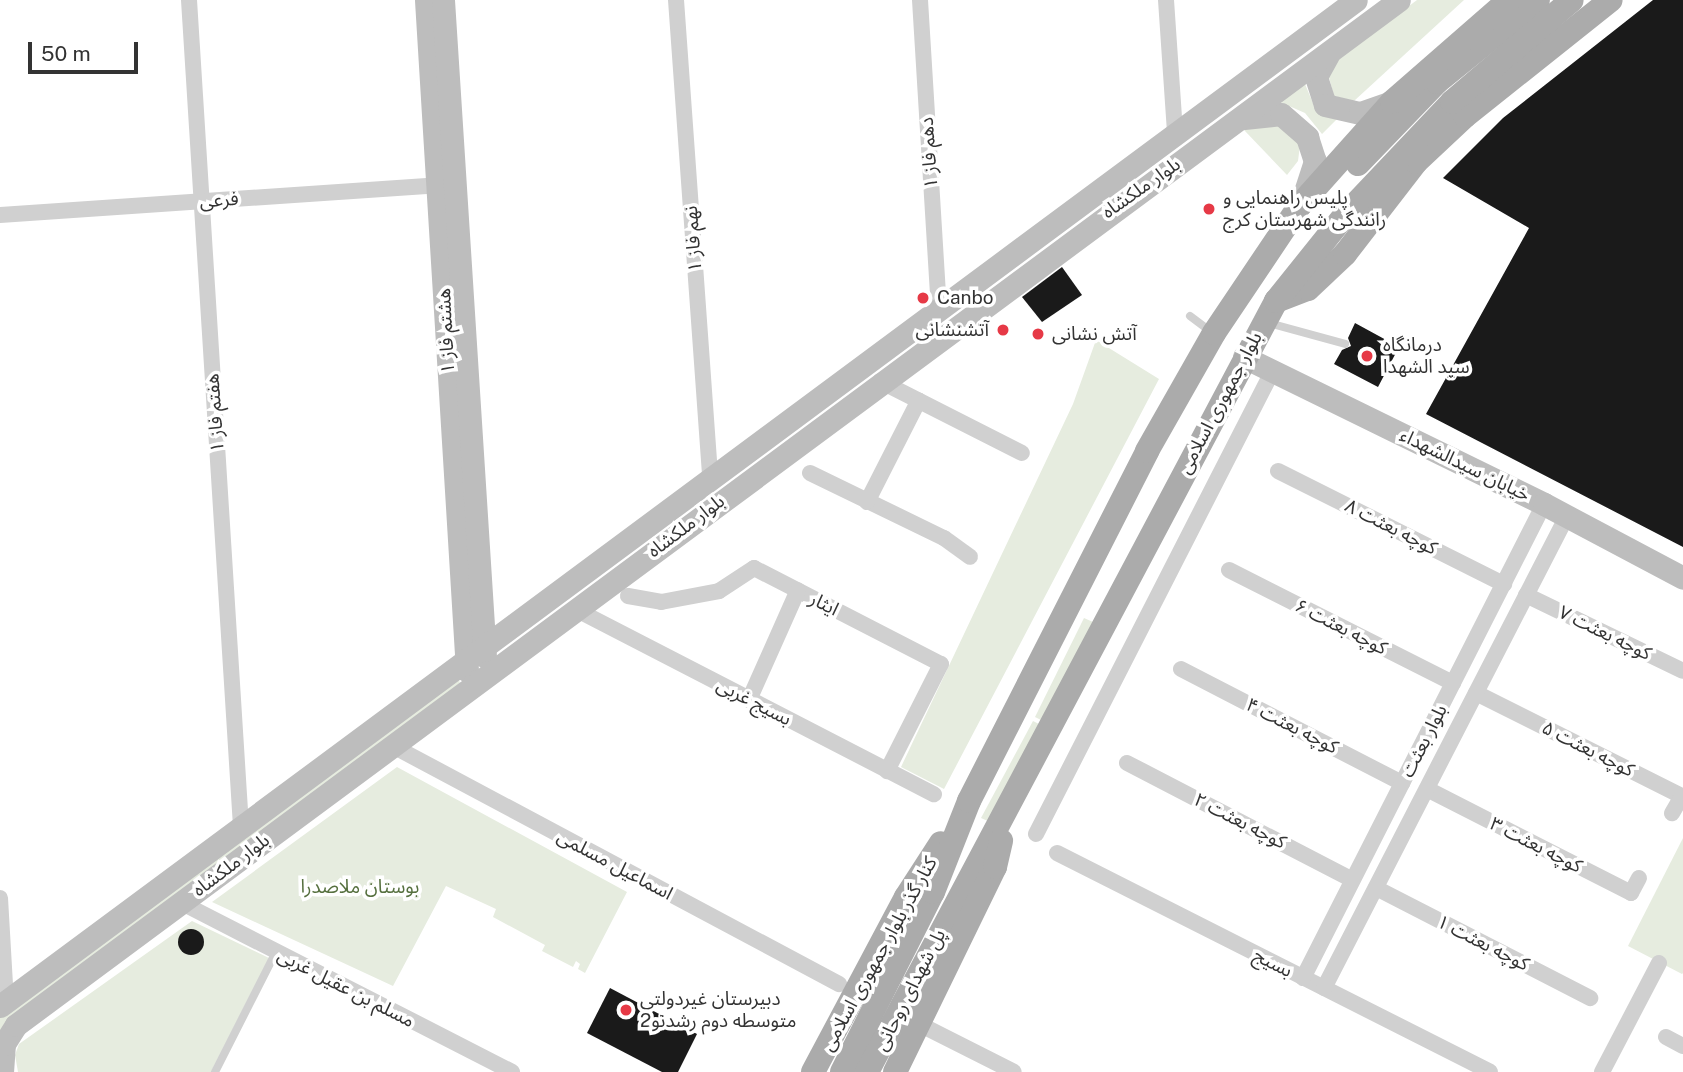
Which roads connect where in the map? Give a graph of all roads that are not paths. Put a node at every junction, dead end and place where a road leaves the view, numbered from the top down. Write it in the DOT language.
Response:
graph roads {
  1 [pos="189,0"];
  2 [pos="426,0"];
  3 [pos="443,0"];
  4 [pos="676,0"];
  5 [pos="920,0"];
  6 [pos="1166,0"];
  7 [pos="1356,0"];
  8 [pos="1399,0"];
  9 [pos="1509,0"];
  10 [pos="1538,0"];
  11 [pos="1572,0"];
  12 [pos="1611,0"];
  13 [pos="1331,51"];
  14 [pos="1392,102"];
  15 [pos="1238,120"];
  16 [pos="1175,132"];
  17 [pos="446,185"];
  18 [pos="202,201"];
  19 [pos="1300,205"];
  20 [pos="1074,207"];
  21 [pos="0,215"];
  22 [pos="1094,222"];
  23 [pos="1017,249"];
  24 [pos="1030,270"];
  25 [pos="1253,273"];
  26 [pos="1276,301"];
  27 [pos="939,307"];
  28 [pos="1190,316"];
  29 [pos="1263,324"];
  30 [pos="1214,333"];
  31 [pos="1345,344"];
  32 [pos="1244,357"];
  33 [pos="1273,370"];
  34 [pos="880,381"];
  35 [pos="919,400"];
  36 [pos="1164,423"];
  37 [pos="1199,441"];
  38 [pos="1023,453"];
  39 [pos="1278,471"];
  40 [pos="810,473"];
  41 [pos="710,477"];
  42 [pos="867,502"];
  43 [pos="1544,504"];
  44 [pos="1567,516"];
  45 [pos="1528,536"];
  46 [pos="1551,547"];
  47 [pos="970,557"];
  48 [pos="1229,570"];
  49 [pos="1683,578"];
  50 [pos="1504,584"];
  51 [pos="798,590"];
  52 [pos="1526,595"];
  53 [pos="628,596"];
  54 [pos="575,609"];
  55 [pos="1481,628"];
  56 [pos="1504,639"];
  57 [pos="484,647"];
  58 [pos="465,662"];
  59 [pos="1181,669"];
  60 [pos="1683,671"];
  61 [pos="487,674"];
  62 [pos="1453,683"];
  63 [pos="468,688"];
  64 [pos="1476,693"];
  65 [pos="749,700"];
  66 [pos="1428,732"];
  67 [pos="1450,743"];
  68 [pos="391,745"];
  69 [pos="1127,764"];
  70 [pos="887,771"];
  71 [pos="1402,783"];
  72 [pos="1427,789"];
  73 [pos="934,793"];
  74 [pos="969,801"];
  75 [pos="1008,808"];
  76 [pos="1672,813"];
  77 [pos="241,827"];
  78 [pos="1379,828"];
  79 [pos="1037,834"];
  80 [pos="1401,839"];
  81 [pos="1057,853"];
  82 [pos="1639,878"];
  83 [pos="1353,880"];
  84 [pos="1376,888"];
  85 [pos="933,892"];
  86 [pos="0,898"];
  87 [pos="180,902"];
  88 [pos="953,907"];
  89 [pos="276,952"];
  90 [pos="1659,963"];
  91 [pos="1303,978"];
  92 [pos="839,984"];
  93 [pos="1324,988"];
  94 [pos="1590,998"];
  95 [pos="3,1004"];
  96 [pos="927,1028"];
  97 [pos="1666,1037"];
  98 [pos="1683,1046"];
  99 [pos="2,1072"];
  100 [pos="215,1072"];
  101 [pos="512,1072"];
  102 [pos="813,1072"];
  103 [pos="842,1072"];
  104 [pos="867,1072"];
  105 [pos="895,1072"];
  106 [pos="1014,1072"];
  107 [pos="1490,1072"];
  108 [pos="1602,1072"];
  1 -- 18 [label="street, هفتم فاز ۱"];
  2 -- 17 [label="main road, هشتم فاز ۱"];
  3 -- 17 [label="main road, هشتم فاز ۱"];
  4 -- 41 [label="street, نهم فاز ۱"];
  5 -- 27 [label="street, دهم فاز ۱"];
  6 -- 16 [label="street"];
  7 -- 16 [label="main road, بلوار ملکشاه"];
  8 -- 13 [label="main road, بلوار ملکشاه"];
  9 -- 14 [label="main road, بلوار جمهوری اسلامی"];
  10 -- 25 [label="main road"];
  11 -- 26 [label="main road, بلوار جمهوری اسلامی"];
  12 -- 26 [label="main road"];
  13 -- 14 [label="main road"];
  13 -- 15 [label="main road, بلوار ملکشاه"];
  14 -- 19 [label="main road, بلوار جمهوری اسلامی"];
  15 -- 19 [label="main road"];
  15 -- 22 [label="main road, بلوار ملکشاه"];
  16 -- 20 [label="main road, بلوار ملکشاه"];
  17 -- 18 [label="street, فرعی"];
  17 -- 57 [label="main road, هشتم فاز ۱"];
  17 -- 58 [label="main road, هشتم فاز ۱"];
  18 -- 21 [label="street, فرعی"];
  18 -- 77 [label="street, هفتم فاز ۱"];
  19 -- 25 [label="main road, بلوار جمهوری اسلامی"];
  20 -- 22 [label="main road"];
  20 -- 23 [label="main road, بلوار ملکشاه"];
  22 -- 24 [label="main road, بلوار ملکشاه"];
  23 -- 24 [label="main road"];
  23 -- 27 [label="main road, بلوار ملکشاه"];
  24 -- 34 [label="main road, بلوار ملکشاه"];
  25 -- 30 [label="main road, بلوار جمهوری اسلامی"];
  26 -- 29 [label="main road, بلوار جمهوری اسلامی"];
  27 -- 41 [label="main road, بلوار ملکشاه"];
  28 -- 30 [label="lane"];
  29 -- 31 [label="lane"];
  29 -- 32 [label="main road, بلوار جمهوری اسلامی"];
  30 -- 36 [label="main road, بلوار جمهوری اسلامی"];
  32 -- 33 [label="main road, خیابان سیدالشهداء"];
  32 -- 37 [label="main road, بلوار جمهوری اسلامی"];
  33 -- 43 [label="main road, خیابان سیدالشهداء"];
  33 -- 79 [label="street"];
  34 -- 35 [label="street"];
  34 -- 54 [label="main road, بلوار ملکشاه"];
  35 -- 38 [label="street"];
  35 -- 42 [label="street"];
  36 -- 37 [label="main road"];
  36 -- 74 [label="main road, بلوار جمهوری اسلامی"];
  37 -- 75 [label="main road, بلوار جمهوری اسلامی"];
  39 -- 50 [label="street, کوچه بعثت ۸"];
  40 -- 42 [label="street"];
  41 -- 57 [label="main road, بلوار ملکشاه"];
  42 -- 47 [label="street"];
  43 -- 44 [label="main road, خیابان سیدالشهداء"];
  43 -- 45 [label="street, بلوار بعثت"];
  44 -- 46 [label="street, بلوار بعثت"];
  44 -- 49 [label="main road, خیابان سیدالشهداء"];
  45 -- 46 [label="street"];
  45 -- 50 [label="street, بلوار بعثت"];
  46 -- 52 [label="street, بلوار بعثت"];
  48 -- 62 [label="street, کوچه بعثت ۶"];
  50 -- 55 [label="street, بلوار بعثت"];
  51 -- 53 [label="street, ایثار"];
  51 -- 65 [label="street"];
  51 -- 70 [label="street, ایثار"];
  52 -- 56 [label="street, بلوار بعثت"];
  52 -- 60 [label="street, کوچه بعثت ۷"];
  54 -- 61 [label="main road, بلوار ملکشاه"];
  54 -- 65 [label="street, بسیج غربی"];
  55 -- 56 [label="street"];
  55 -- 62 [label="street, بلوار بعثت"];
  56 -- 64 [label="street, بلوار بعثت"];
  57 -- 58 [label="main road, بلوار ملکشاه"];
  57 -- 61 [label="main road, هشتم فاز ۱"];
  58 -- 63 [label="main road, هشتم فاز ۱"];
  58 -- 77 [label="main road, بلوار ملکشاه"];
  59 -- 71 [label="street, کوچه بعثت ۴"];
  61 -- 63 [label="main road, بلوار ملکشاه"];
  62 -- 66 [label="street, بلوار بعثت"];
  63 -- 68 [label="main road, بلوار ملکشاه"];
  64 -- 67 [label="street, بلوار بعثت"];
  64 -- 76 [label="street, کوچه بعثت ۵"];
  65 -- 70 [label="street, بسیج غربی"];
  66 -- 67 [label="street"];
  66 -- 71 [label="street, بلوار بعثت"];
  67 -- 72 [label="street, بلوار بعثت"];
  68 -- 87 [label="main road, بلوار ملکشاه"];
  68 -- 92 [label="street, اسماعیل مسلمی"];
  69 -- 83 [label="street, کوچه بعثت ۲"];
  70 -- 73 [label="street, بسیج غربی"];
  71 -- 78 [label="street, بلوار بعثت"];
  72 -- 80 [label="street, بلوار بعثت"];
  72 -- 82 [label="street, کوچه بعثت ۳"];
  74 -- 85 [label="main road, بلوار جمهوری اسلامی"];
  74 -- 102 [label="main road, کنار گذر بلوار جمهوری اسلامی"];
  75 -- 88 [label="main road, بلوار جمهوری اسلامی"];
  75 -- 105 [label="main road"];
  77 -- 95 [label="main road, بلوار ملکشاه"];
  78 -- 80 [label="street"];
  78 -- 83 [label="street, بلوار بعثت"];
  80 -- 84 [label="street, بلوار بعثت"];
  81 -- 91 [label="street, بسیج"];
  83 -- 91 [label="street, بلوار بعثت"];
  84 -- 93 [label="street, بلوار بعثت"];
  84 -- 94 [label="street, کوچه بعثت ۱"];
  85 -- 103 [label="main road, پل شهدای روحانی"];
  86 -- 95 [label="street"];
  87 -- 89 [label="street, مسلم بن عقیل غربی"];
  87 -- 99 [label="main road, بلوار ملکشاه"];
  88 -- 104 [label="main road, پل شهدای روحانی"];
  89 -- 100 [label="lane"];
  89 -- 101 [label="street, مسلم بن عقیل غربی"];
  90 -- 108 [label="street"];
  91 -- 93 [label="street, بسیج"];
  93 -- 107 [label="street, بسیج"];
  96 -- 106 [label="street"];
  97 -- 98 [label="street"];
}
